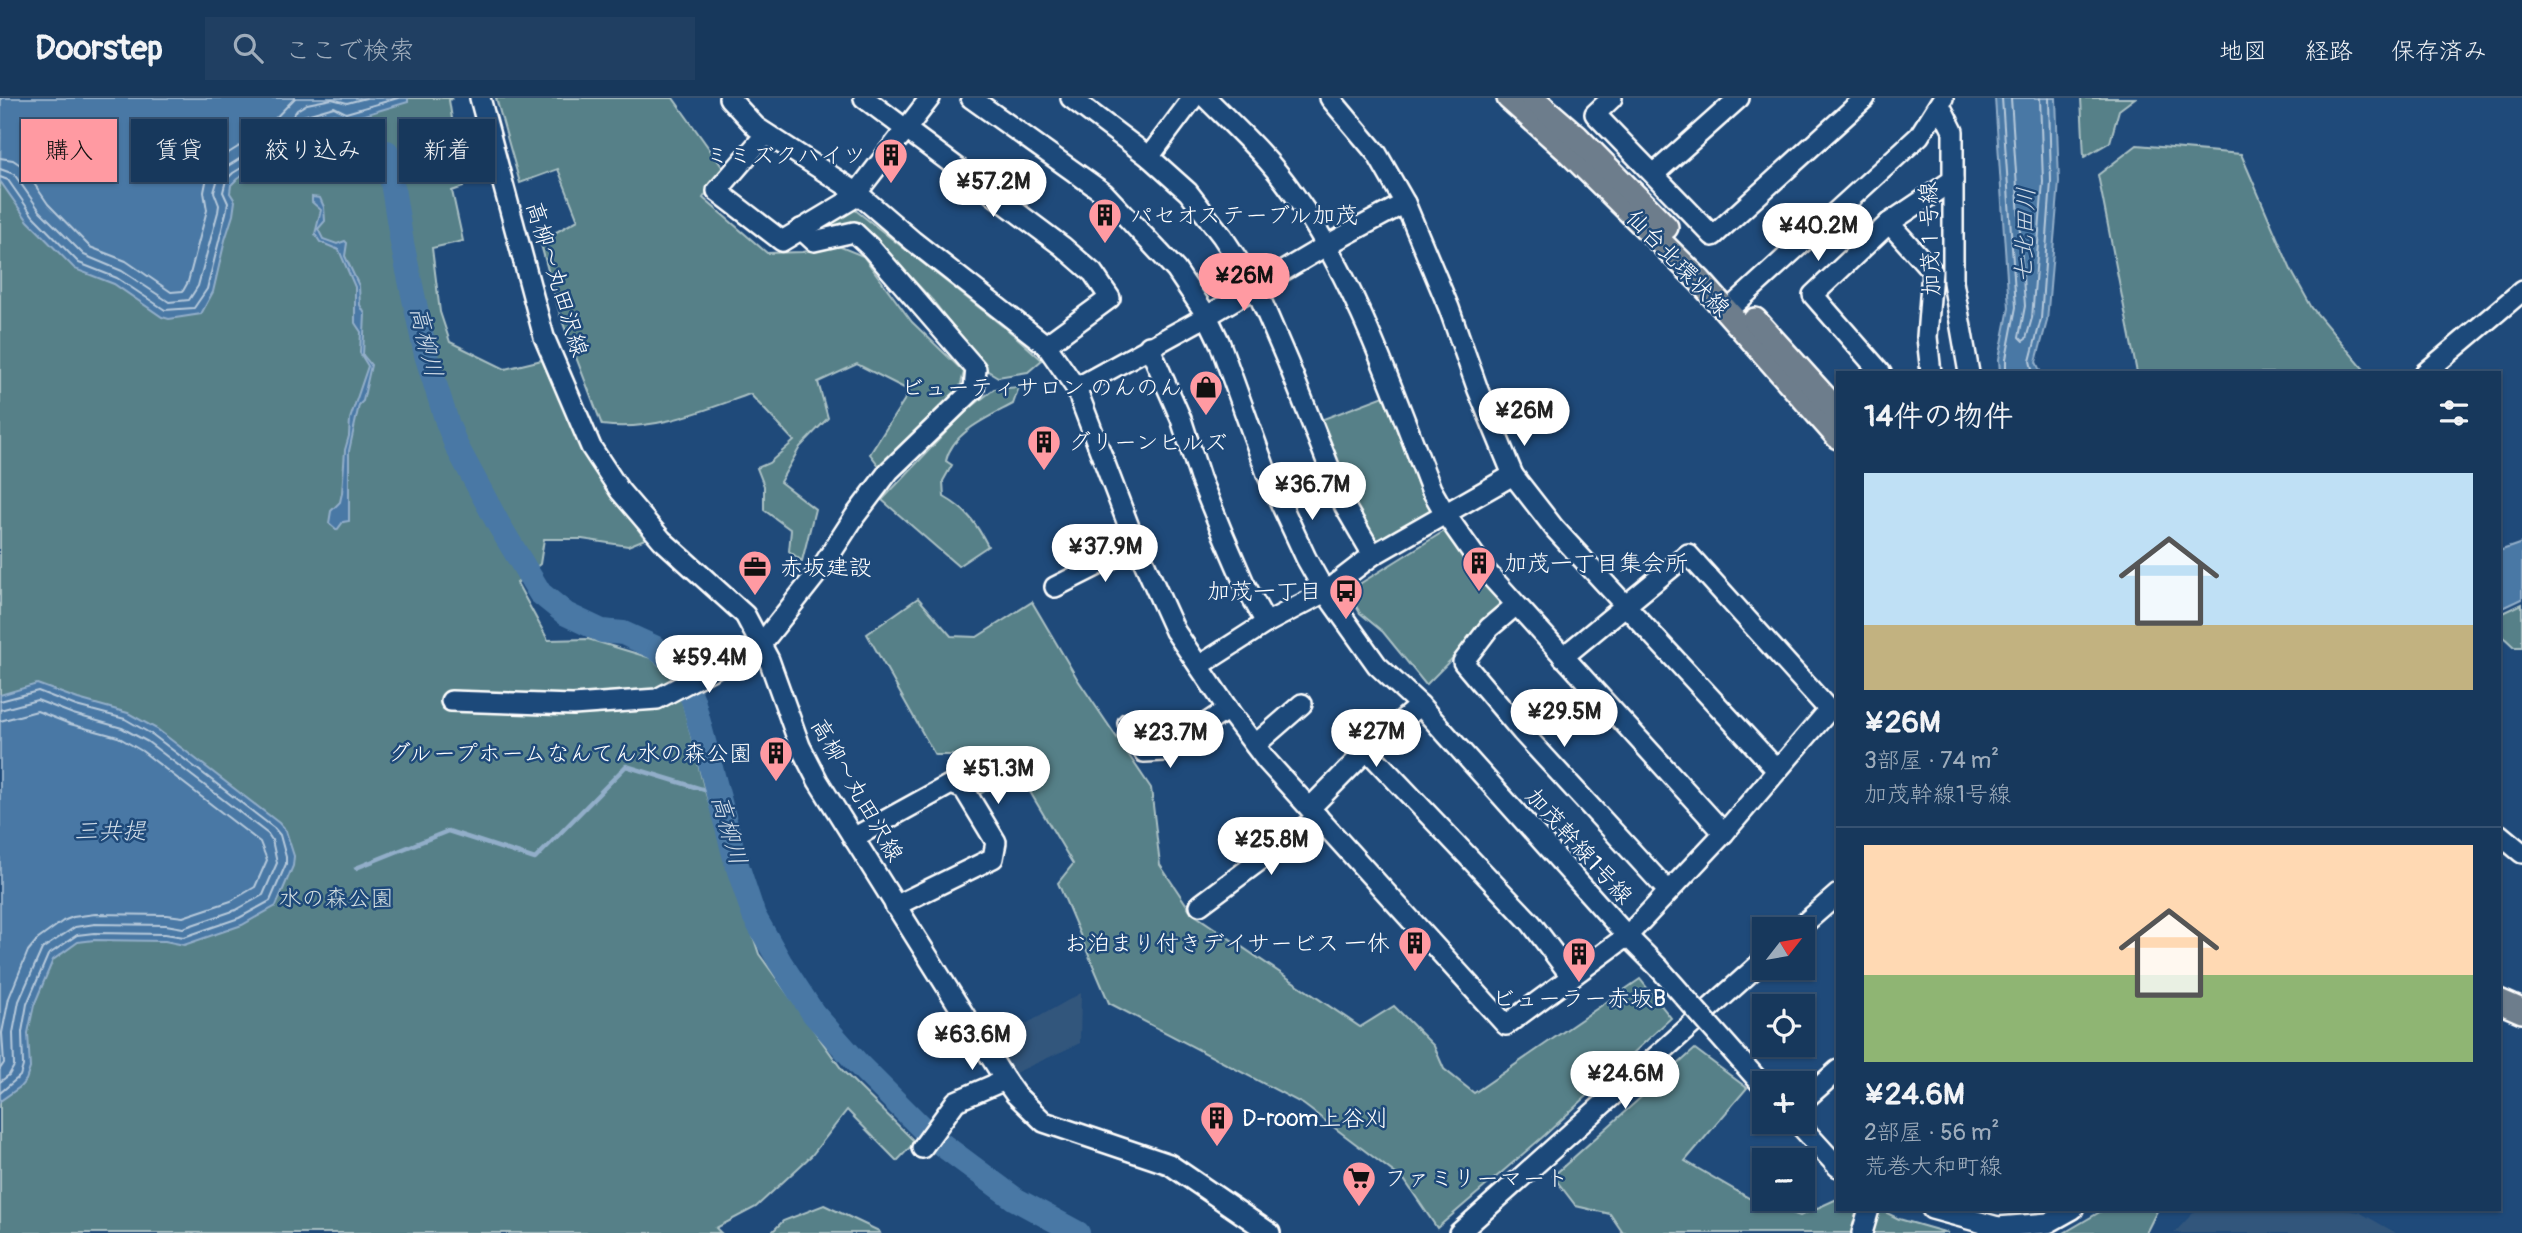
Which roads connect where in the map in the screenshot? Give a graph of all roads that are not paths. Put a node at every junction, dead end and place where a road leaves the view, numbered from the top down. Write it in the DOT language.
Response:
graph roads {
  1 [pos="480,98"];
  2 [pos="729,98"];
  3 [pos="864,98"];
  4 [pos="930,98"];
  5 [pos="971,98"];
  6 [pos="1071,98"];
  7 [pos="1193,98"];
  8 [pos="1206,98"];
  9 [pos="1330,98"];
  10 [pos="1509,98"];
  11 [pos="1532,98"];
  12 [pos="1612,98"];
  13 [pos="1739,98"];
  14 [pos="1865,98"];
  15 [pos="1942,101"];
  16 [pos="905,130"];
  17 [pos="766,134"];
  18 [pos="1149,157"];
  19 [pos="1654,174"];
  20 [pos="1953,180"];
  21 [pos="856,192"];
  22 [pos="1405,204"];
  23 [pos="1889,223"];
  24 [pos="801,229"];
  25 [pos="1326,245"];
  26 [pos="1255,286"];
  27 [pos="2522,291"];
  28 [pos="1731,306"];
  29 [pos="1207,316"];
  30 [pos="1046,345"];
  31 [pos="1149,346"];
  32 [pos="1879,371"];
  33 [pos="1931,371"];
  34 [pos="1969,371"];
  35 [pos="2427,371"];
  36 [pos="1076,387"];
  37 [pos="1836,410"];
  38 [pos="1836,435"];
  39 [pos="1513,475"];
  40 [pos="1446,515"];
  41 [pos="1136,546"];
  42 [pos="1373,555"];
  43 [pos="1055,587"];
  44 [pos="1325,592"];
  45 [pos="1516,605"];
  46 [pos="1627,606"];
  47 [pos="1266,623"];
  48 [pos="762,643"];
  49 [pos="1563,657"];
  50 [pos="1199,666"];
  51 [pos="451,701"];
  52 [pos="1302,704"];
  53 [pos="1420,705"];
  54 [pos="1228,709"];
  55 [pos="1128,723"];
  56 [pos="1255,745"];
  57 [pos="1367,750"];
  58 [pos="1777,770"];
  59 [pos="1314,813"];
  60 [pos="1724,833"];
  61 [pos="2501,837"];
  62 [pos="853,838"];
  63 [pos="2522,853"];
  64 [pos="1668,891"];
  65 [pos="1836,896"];
  66 [pos="1200,905"];
  67 [pos="895,906"];
  68 [pos="1812,917"];
  69 [pos="1627,936"];
  70 [pos="1752,971"];
  71 [pos="1571,976"];
  72 [pos="2501,986"];
  73 [pos="2522,994"];
  74 [pos="2501,1002"];
  75 [pos="2522,1011"];
  76 [pos="1836,1071"];
  77 [pos="1752,1073"];
  78 [pos="1005,1080"];
  79 [pos="1815,1090"];
  80 [pos="1808,1134"];
  81 [pos="922,1148"];
  82 [pos="1836,1165"];
  83 [pos="1868,1211"];
  84 [pos="1939,1211"];
  85 [pos="2069,1211"];
  86 [pos="1270,1233"];
  87 [pos="1459,1233"];
  88 [pos="1862,1233"];
  1 -- 48 [label="street, 高柳～丸田沢線"];
  2 -- 17 [label="street"];
  3 -- 16 [label="street"];
  4 -- 16 [label="street"];
  5 -- 29 [label="street, 加茂幹線1号線"];
  6 -- 18 [label="street"];
  7 -- 18 [label="street"];
  8 -- 25 [label="street"];
  9 -- 22 [label="street"];
  10 -- 28 [label="main road, 仙台北環状線"];
  11 -- 28 [label="main road, 仙台北環状線"];
  12 -- 19 [label="street"];
  13 -- 19 [label="street"];
  14 -- 19 [label="street"];
  15 -- 20 [label="street, 加茂１号線"];
  15 -- 28 [label="street"];
  16 -- 21 [label="street"];
  16 -- 30 [label="street"];
  17 -- 21 [label="street"];
  17 -- 24 [label="street"];
  18 -- 26 [label="street"];
  20 -- 23 [label="street"];
  20 -- 34 [label="street, 加茂１号線"];
  21 -- 24 [label="street"];
  21 -- 30 [label="street"];
  22 -- 25 [label="street"];
  22 -- 39 [label="street"];
  23 -- 32 [label="street"];
  23 -- 33 [label="street"];
  24 -- 48 [label="street"];
  25 -- 26 [label="street"];
  25 -- 40 [label="street"];
  26 -- 29 [label="street"];
  26 -- 42 [label="street"];
  27 -- 35 [label="street"];
  28 -- 37 [label="main road, 仙台北環状線"];
  28 -- 38 [label="main road, 仙台北環状線"];
  29 -- 31 [label="street"];
  29 -- 44 [label="street, 加茂幹線1号線"];
  30 -- 36 [label="street"];
  31 -- 36 [label="street"];
  31 -- 47 [label="street"];
  36 -- 41 [label="street"];
  39 -- 40 [label="street"];
  39 -- 46 [label="street"];
  40 -- 42 [label="street"];
  40 -- 45 [label="street"];
  41 -- 43 [label="street"];
  41 -- 50 [label="street"];
  42 -- 44 [label="street"];
  44 -- 47 [label="street"];
  44 -- 53 [label="street, 加茂幹線1号線"];
  45 -- 49 [label="street"];
  45 -- 64 [label="street"];
  46 -- 49 [label="street"];
  46 -- 58 [label="street"];
  46 -- 58 [label="street"];
  47 -- 50 [label="street"];
  48 -- 51 [label="street"];
  48 -- 62 [label="street, 高柳～丸田沢線"];
  49 -- 60 [label="street"];
  50 -- 54 [label="street"];
  52 -- 56 [label="street"];
  53 -- 57 [label="street"];
  53 -- 69 [label="street, 加茂幹線1号線"];
  54 -- 55 [label="street"];
  54 -- 56 [label="street"];
  56 -- 59 [label="street"];
  57 -- 59 [label="street"];
  57 -- 71 [label="street"];
  58 -- 60 [label="street"];
  59 -- 66 [label="street"];
  59 -- 71 [label="street"];
  60 -- 64 [label="street"];
  61 -- 63 [label="street"];
  62 -- 67 [label="street, 高柳～丸田沢線"];
  62 -- 67 [label="street"];
  64 -- 69 [label="street"];
  65 -- 68 [label="street"];
  67 -- 78 [label="street, 高柳～丸田沢線"];
  69 -- 71 [label="street"];
  69 -- 77 [label="street, 加茂幹線1号線, bridge"];
  70 -- 87 [label="street"];
  72 -- 73 [label="main road"];
  74 -- 75 [label="main road"];
  76 -- 79 [label="street"];
  78 -- 81 [label="street"];
  78 -- 86 [label="street, 高柳～丸田沢線"];
  80 -- 82 [label="street"];
  83 -- 88 [label="street"];
  84 -- 85 [label="street"];
}
